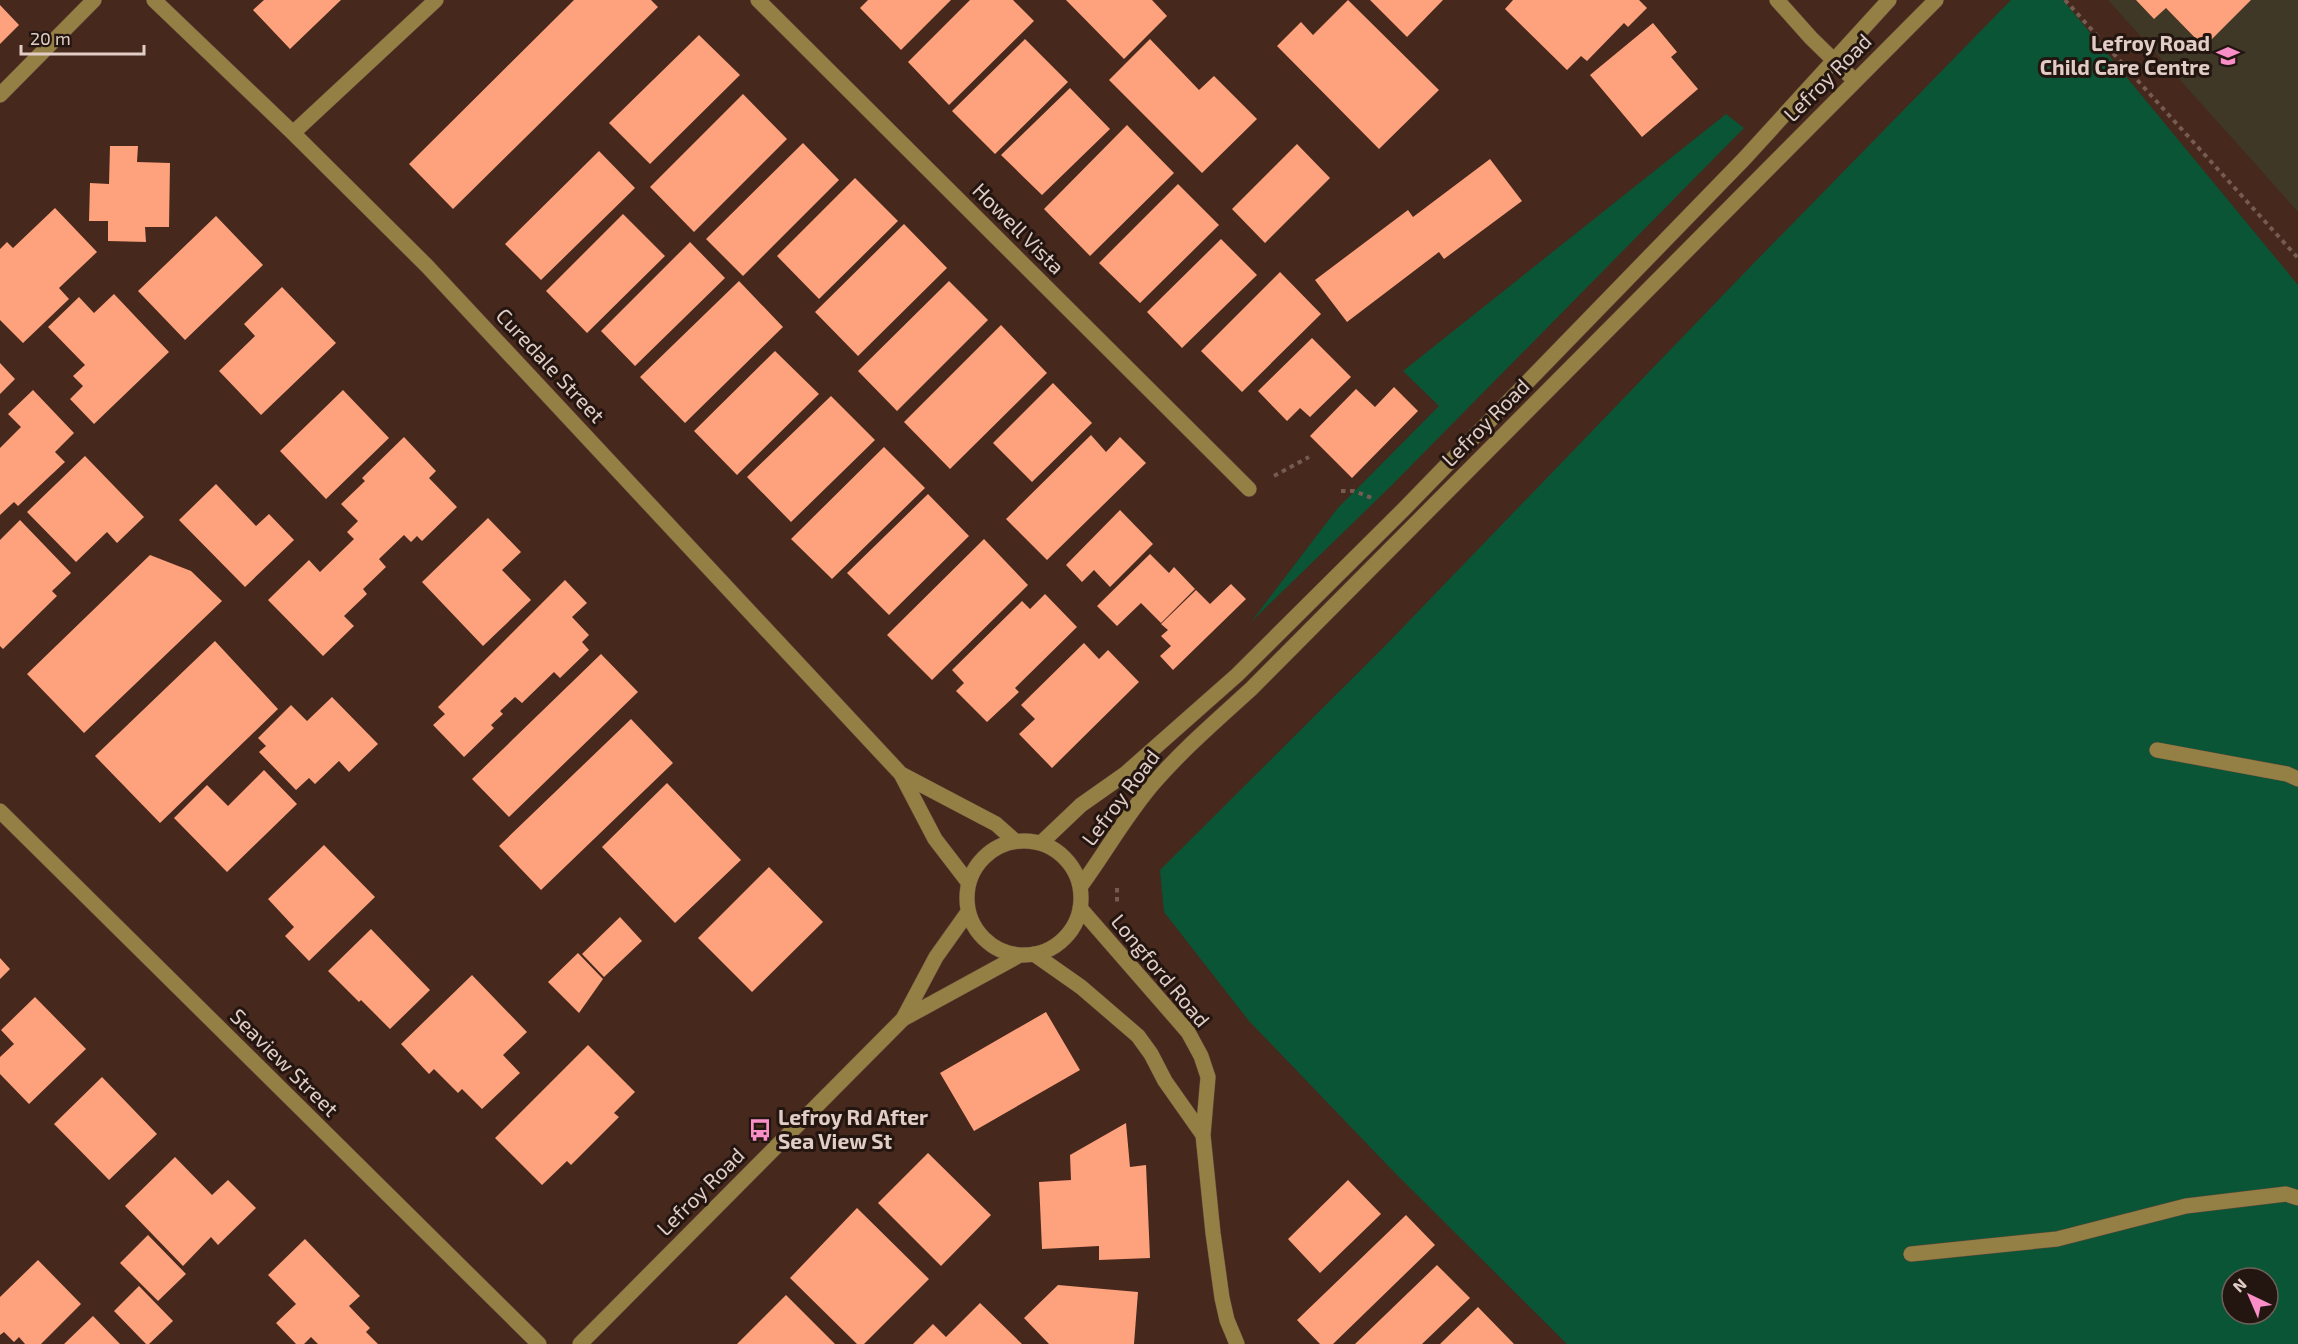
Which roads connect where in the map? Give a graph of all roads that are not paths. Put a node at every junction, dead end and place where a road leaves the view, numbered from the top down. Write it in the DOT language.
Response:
graph roads {
  1 [pos="94,0"];
  2 [pos="154,0"];
  3 [pos="436,0"];
  4 [pos="758,0"];
  5 [pos="1777,0"];
  6 [pos="1889,0"];
  7 [pos="1936,0"];
  8 [pos="1833,61"];
  9 [pos="1854,80"];
  10 [pos="0,95"];
  11 [pos="293,133"];
  12 [pos="1249,489"];
  13 [pos="2157,750"];
  14 [pos="901,774"];
  15 [pos="2298,779"];
  16 [pos="0,811"];
  17 [pos="1015,841"];
  18 [pos="1041,843"];
  19 [pos="968,882"];
  20 [pos="1080,887"];
  21 [pos="1080,909"];
  22 [pos="968,912"];
  23 [pos="1027,955"];
  24 [pos="903,1019"];
  25 [pos="1203,1135"];
  26 [pos="2298,1198"];
  27 [pos="1911,1254"];
  28 [pos="539,1344"];
  29 [pos="580,1344"];
  30 [pos="1237,1344"];
  1 -- 10 [label="street"];
  2 -- 11 [label="street, Curedale Street"];
  3 -- 11 [label="street"];
  4 -- 12 [label="street, Howell Vista"];
  5 -- 8 [label="street"];
  6 -- 8 [label="street, Lefroy Road"];
  7 -- 9 [label="street, Lefroy Road"];
  8 -- 9 [label="street"];
  8 -- 18 [label="street, Lefroy Road"];
  9 -- 20 [label="street, Lefroy Road"];
  11 -- 14 [label="street, Curedale Street"];
  13 -- 15 [label="street"];
  14 -- 17 [label="street, Curedale Street"];
  14 -- 19 [label="street, Curedale Street"];
  16 -- 28 [label="street, Seaview Street"];
  17 -- 18 [label="street, Lefroy Road"];
  17 -- 19 [label="street, Lefroy Road"];
  18 -- 20 [label="street, Lefroy Road"];
  19 -- 22 [label="street"];
  20 -- 21 [label="street, Lefroy Road"];
  21 -- 23 [label="street, Lefroy Road"];
  21 -- 25 [label="street, Longford Road"];
  22 -- 23 [label="street"];
  22 -- 24 [label="street, Lefroy Road"];
  23 -- 24 [label="street, Lefroy Road"];
  23 -- 25 [label="street, Longford Road"];
  24 -- 29 [label="street, Lefroy Road"];
  25 -- 30 [label="street, Longford Road"];
  26 -- 27 [label="street"];
}
